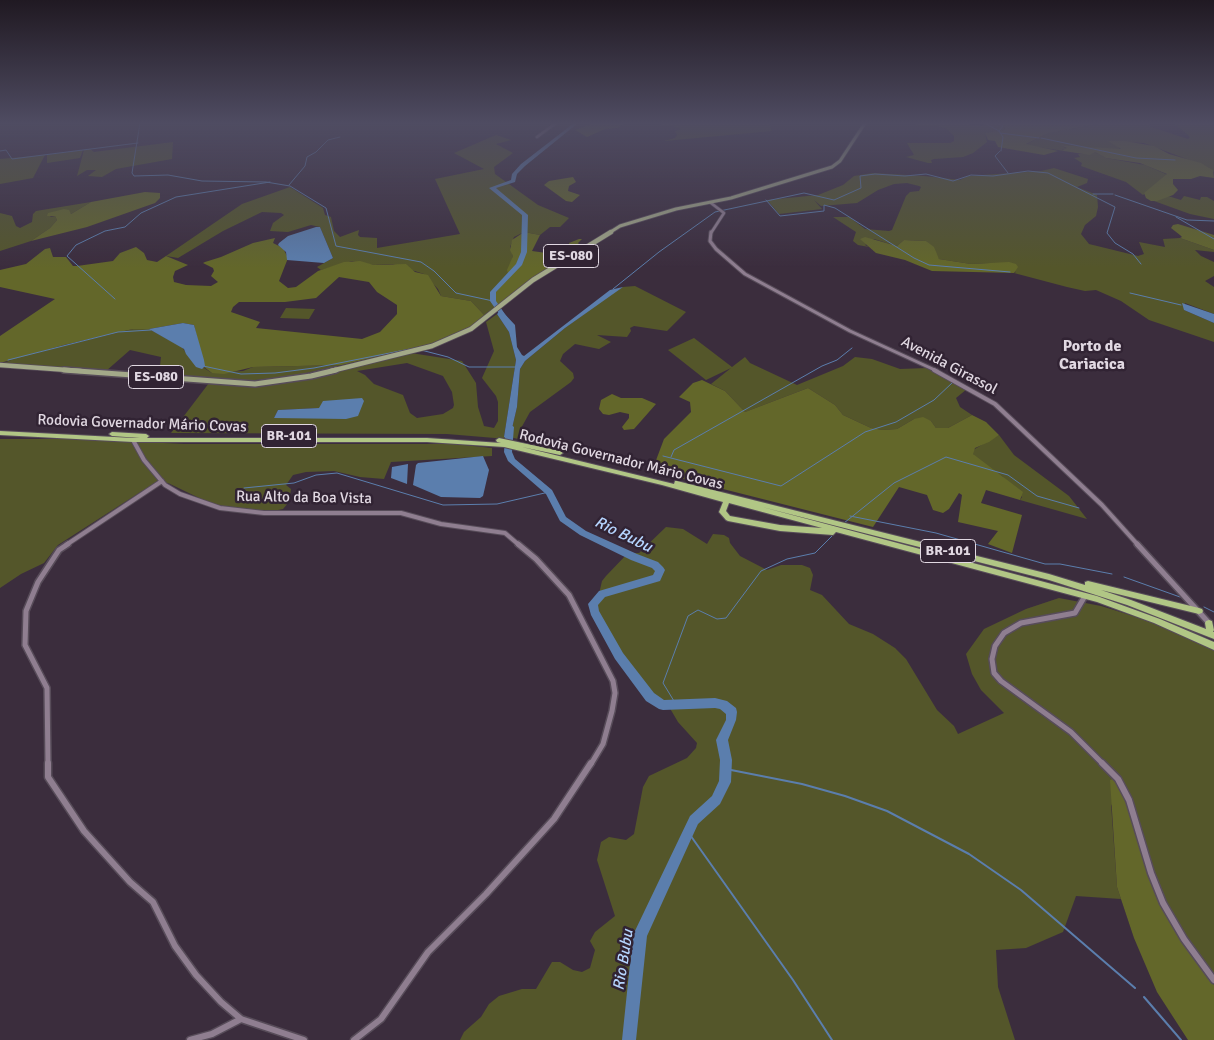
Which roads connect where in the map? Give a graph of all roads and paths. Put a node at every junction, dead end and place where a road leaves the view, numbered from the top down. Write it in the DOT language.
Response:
graph roads {
  1 [pos="816,172"];
  2 [pos="711,203"];
  3 [pos="0,365"];
  4 [pos="0,429"];
  5 [pos="0,433"];
  6 [pos="133,440"];
  7 [pos="490,441"];
  8 [pos="522,446"];
  9 [pos="162,481"];
  10 [pos="726,502"];
  11 [pos="818,518"];
  12 [pos="846,532"];
  13 [pos="1049,577"];
  14 [pos="1086,596"];
  15 [pos="1112,604"];
  16 [pos="1199,611"];
  17 [pos="1211,630"];
  18 [pos="1214,646"];
  19 [pos="1214,980"];
  20 [pos="241,1019"];
  21 [pos="190,1040"];
  22 [pos="304,1040"];
  23 [pos="354,1040"];
  1 -- 2 [label="main road, ES-080"];
  2 -- 3 [label="main road, ES-080"];
  2 -- 16 [label="street, Avenida Girassol"];
  4 -- 7 [label="highway, Rodovia Governador Mário Covas / BR-101"];
  5 -- 6 [label="highway, Rodovia Governador Mário Covas / BR-101"];
  6 -- 7 [label="highway, Rodovia Governador Mário Covas / BR-101"];
  6 -- 9 [label="street, Rua Alto da Boa Vista"];
  7 -- 8 [label="highway, Rodovia Governador Mário Covas / BR-101"];
  8 -- 10 [label="highway, Rodovia Governador Mário Covas / BR-101"];
  8 -- 11 [label="highway, Rodovia Governador Mário Covas / BR-101"];
  9 -- 20 [label="street"];
  9 -- 23 [label="street, Rua Alto da Boa Vista"];
  10 -- 11 [label="highway"];
  10 -- 12 [label="highway, Rodovia Governador Mário Covas / BR-101"];
  10 -- 12 [label="highway"];
  11 -- 13 [label="highway, Rodovia Governador Mário Covas / BR-101"];
  12 -- 14 [label="highway, Rodovia Governador Mário Covas / BR-101"];
  13 -- 16 [label="highway"];
  13 -- 17 [label="highway, Rodovia Governador Mário Covas / BR-101"];
  14 -- 15 [label="highway, Rodovia Governador Mário Covas / BR-101"];
  14 -- 19 [label="street"];
  15 -- 17 [label="highway"];
  15 -- 18 [label="highway, Rodovia Governador Mário Covas / BR-101"];
  16 -- 17 [label="street, Avenida Girassol"];
  20 -- 21 [label="street"];
  20 -- 22 [label="street"];
}
